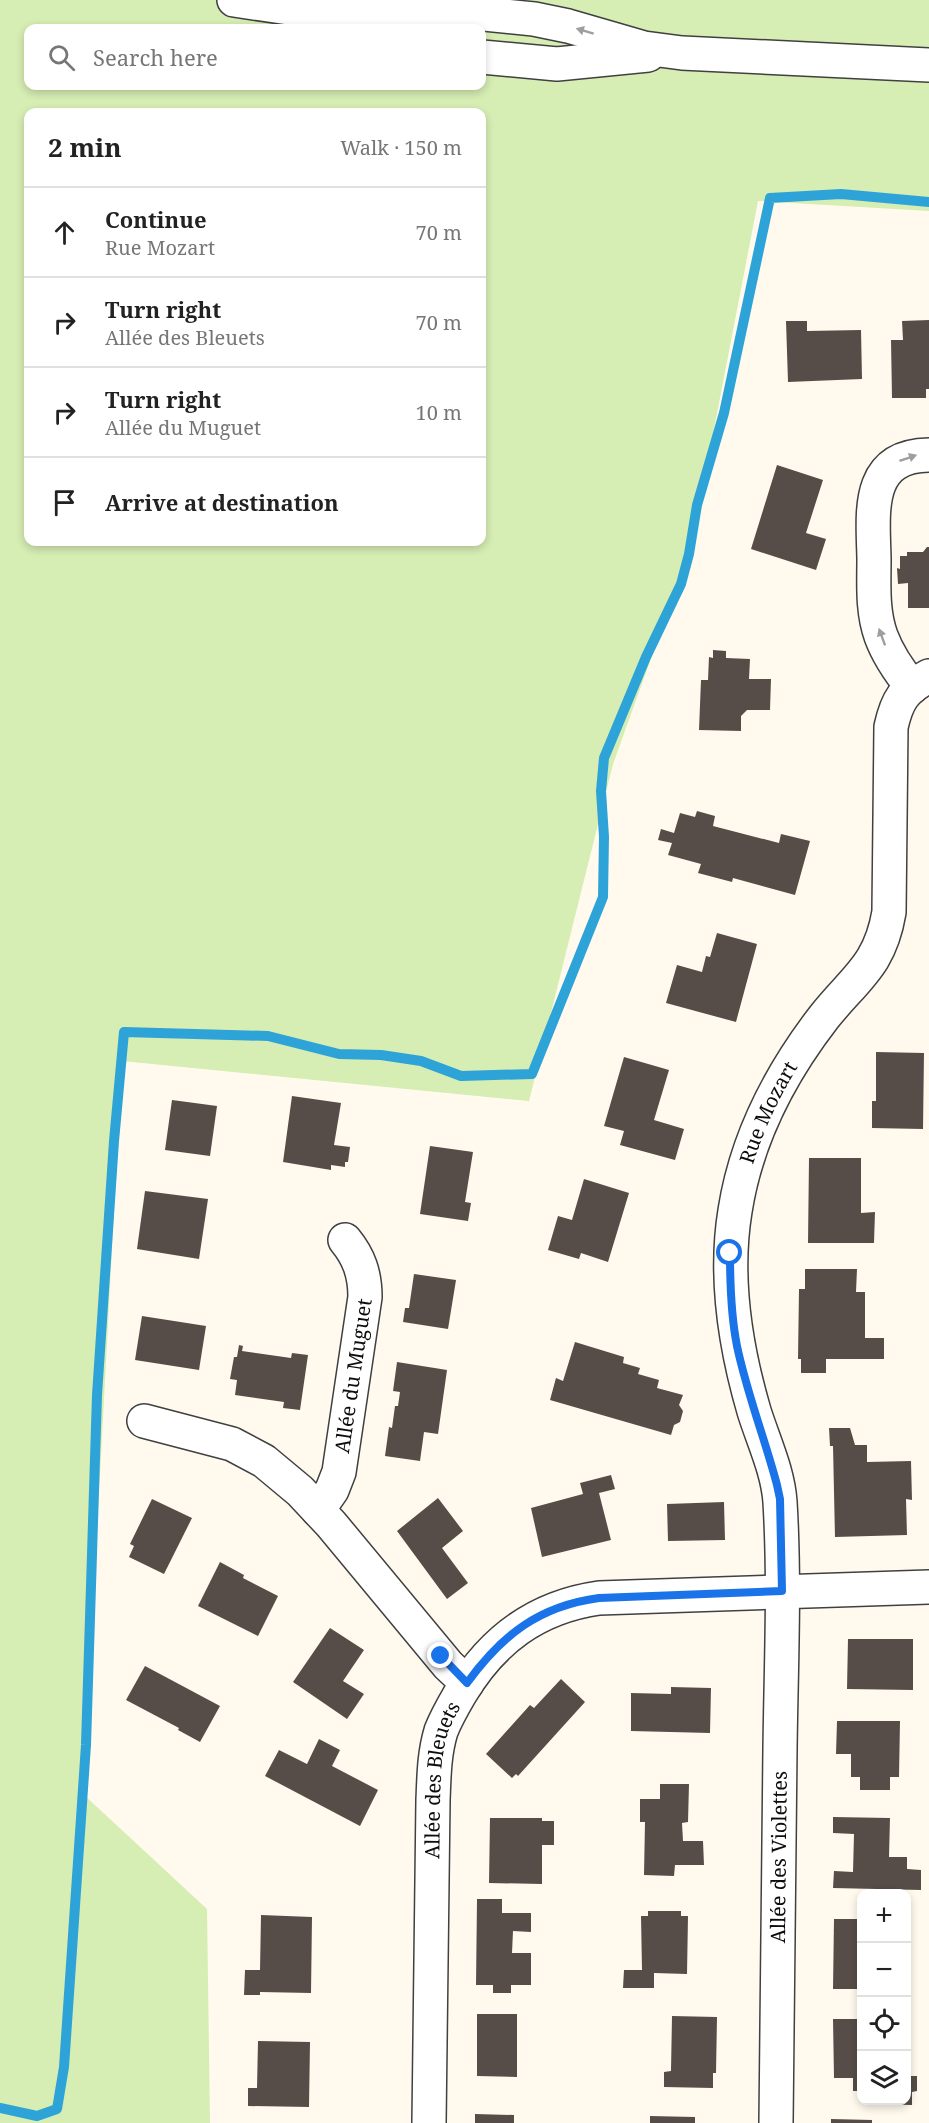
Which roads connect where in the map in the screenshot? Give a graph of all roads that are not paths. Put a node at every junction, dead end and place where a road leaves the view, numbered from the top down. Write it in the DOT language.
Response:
graph roads {
  1 [pos="234,0"];
  2 [pos="315,13"];
  3 [pos="349,24"];
  4 [pos="682,53"];
  5 [pos="486,57"];
  6 [pos="929,65"];
  7 [pos="929,455"];
  8 [pos="920,681"];
  9 [pos="345,1240"];
  10 [pos="144,1421"];
  11 [pos="318,1510"];
  12 [pos="929,1587"];
  13 [pos="782,1591"];
  14 [pos="467,1683"];
  15 [pos="429,2123"];
  16 [pos="776,2123"];
  1 -- 2 [label="street"];
  2 -- 3 [label="street"];
  4 -- 2 [label="street, one-way"];
  4 -- 5 [label="street"];
  4 -- 6 [label="street"];
  8 -- 7 [label="street, one-way"];
  8 -- 13 [label="street, Rue Mozart"];
  9 -- 11 [label="street, Allée du Muguet"];
  10 -- 11 [label="street"];
  11 -- 14 [label="street"];
  12 -- 13 [label="street, Allée des Bleuets"];
  13 -- 14 [label="street, Allée des Bleuets"];
  13 -- 16 [label="street, Allée des Violettes"];
  14 -- 15 [label="street, Allée des Bleuets"];
}
